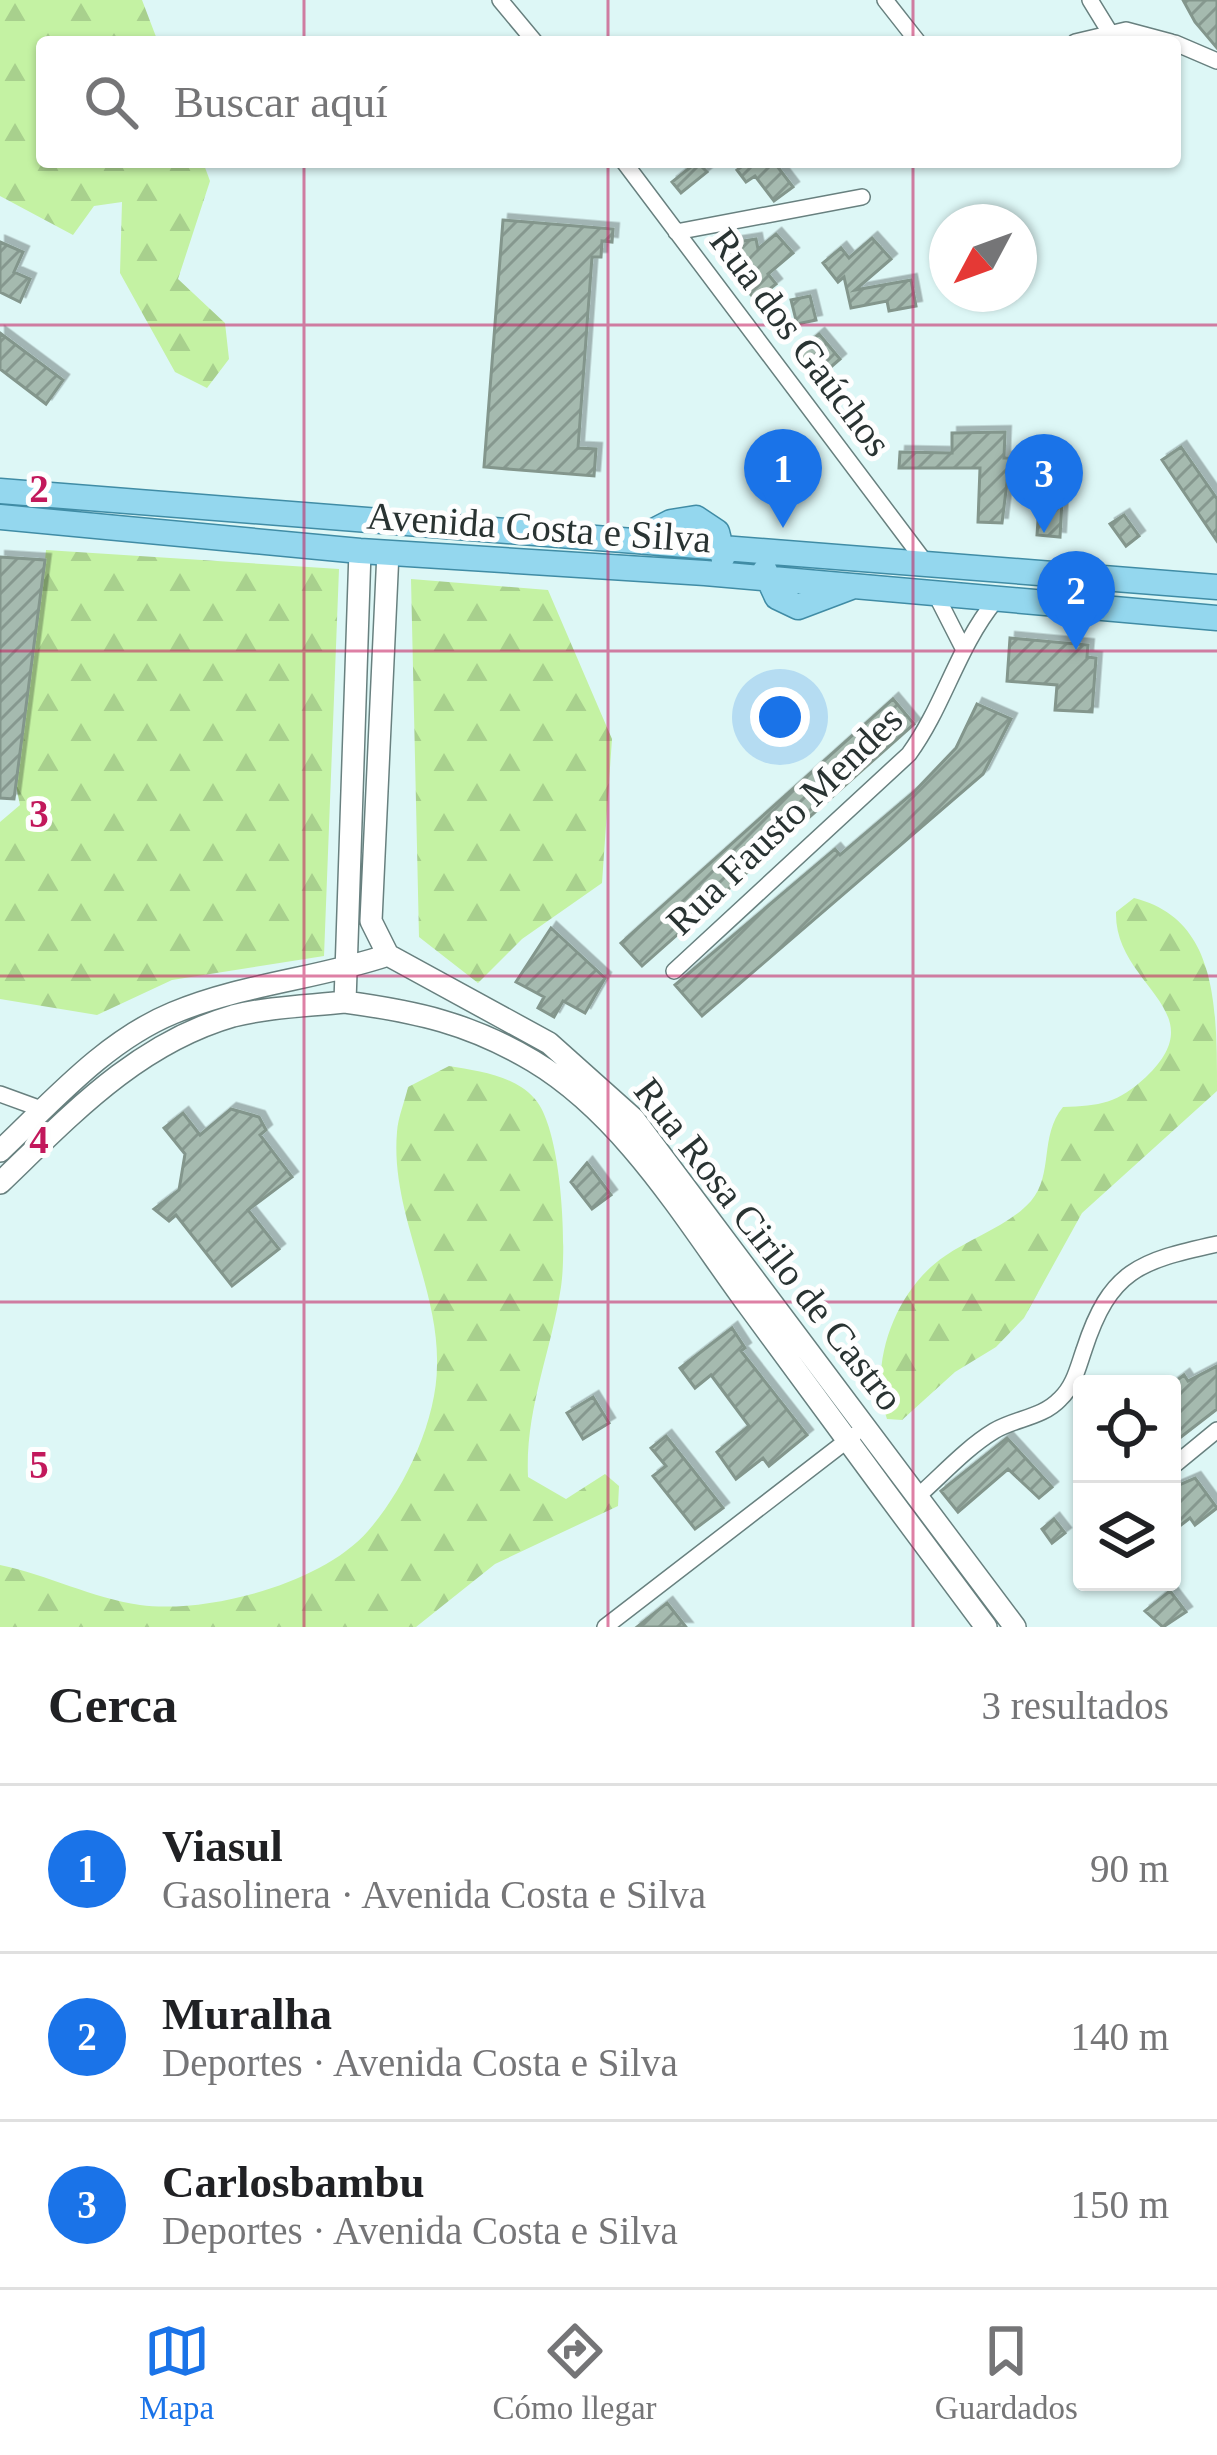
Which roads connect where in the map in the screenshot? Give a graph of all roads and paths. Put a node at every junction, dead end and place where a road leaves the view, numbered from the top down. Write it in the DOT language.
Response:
graph roads {
  1 [pos="500,0"];
  2 [pos="886,0"];
  3 [pos="1090,0"];
  4 [pos="1109,31"];
  5 [pos="530,36"];
  6 [pos="913,36"];
  7 [pos="1094,36"];
  8 [pos="1137,36"];
  9 [pos="1181,45"];
  10 [pos="1217,61"];
  11 [pos="628,168"];
  12 [pos="862,197"];
  13 [pos="676,232"];
  14 [pos="0,491"];
  15 [pos="0,517"];
  16 [pos="723,546"];
  17 [pos="777,550"];
  18 [pos="360,551"];
  19 [pos="388,553"];
  20 [pos="925,562"];
  21 [pos="705,573"];
  22 [pos="766,578"];
  23 [pos="1217,587"];
  24 [pos="936,595"];
  25 [pos="995,601"];
  26 [pos="1217,618"];
  27 [pos="963,648"];
  28 [pos="388,955"];
  29 [pos="345,970"];
  30 [pos="674,970"];
  31 [pos="345,1002"];
  32 [pos="550,1043"];
  33 [pos="537,1063"];
  34 [pos="0,1094"];
  35 [pos="44,1110"];
  36 [pos="0,1151"];
  37 [pos="669,1179"];
  38 [pos="0,1184"];
  39 [pos="1217,1244"];
  40 [pos="1217,1430"];
  41 [pos="856,1434"];
  42 [pos="1181,1460"];
  43 [pos="917,1497"];
  44 [pos="604,1627"];
  45 [pos="986,1627"];
  46 [pos="1015,1627"];
  1 -- 5 [label="street"];
  2 -- 6 [label="street"];
  3 -- 4 [label="street"];
  4 -- 7 [label="street"];
  4 -- 8 [label="street"];
  9 -- 10 [label="street"];
  11 -- 13 [label="street, Rua dos Gaúchos"];
  12 -- 13 [label="street"];
  13 -- 20 [label="street, Rua dos Gaúchos"];
  14 -- 16 [label="main road, Avenida Costa e Silva"];
  15 -- 18 [label="main road, Avenida Costa e Silva"];
  16 -- 17 [label="main road, Avenida Costa e Silva"];
  16 -- 21 [label="main road"];
  17 -- 20 [label="main road, Avenida Costa e Silva"];
  17 -- 22 [label="main road"];
  18 -- 19 [label="main road, Avenida Costa e Silva"];
  18 -- 29 [label="main road"];
  19 -- 21 [label="main road, Avenida Costa e Silva"];
  19 -- 28 [label="main road"];
  20 -- 23 [label="main road, Avenida Costa e Silva"];
  21 -- 22 [label="main road, Avenida Costa e Silva"];
  22 -- 24 [label="main road"];
  24 -- 25 [label="main road"];
  24 -- 27 [label="street"];
  25 -- 26 [label="main road"];
  25 -- 27 [label="street, Rua Fausto Mendes"];
  27 -- 30 [label="street, Rua Fausto Mendes"];
  28 -- 29 [label="main road"];
  28 -- 32 [label="main road, Rua Rosa Cirilo de Castro"];
  29 -- 31 [label="main road"];
  29 -- 35 [label="main road"];
  31 -- 33 [label="main road"];
  31 -- 38 [label="main road"];
  32 -- 33 [label="main road"];
  32 -- 37 [label="main road, Rua Rosa Cirilo de Castro"];
  33 -- 37 [label="main road"];
  34 -- 35 [label="street"];
  35 -- 36 [label="main road"];
  37 -- 41 [label="main road"];
  39 -- 43 [label="street"];
  40 -- 42 [label="street"];
  41 -- 43 [label="main road, Rua Rosa Cirilo de Castro"];
  41 -- 44 [label="street"];
  41 -- 45 [label="main road"];
  43 -- 46 [label="main road, Rua Rosa Cirilo de Castro"];
}
